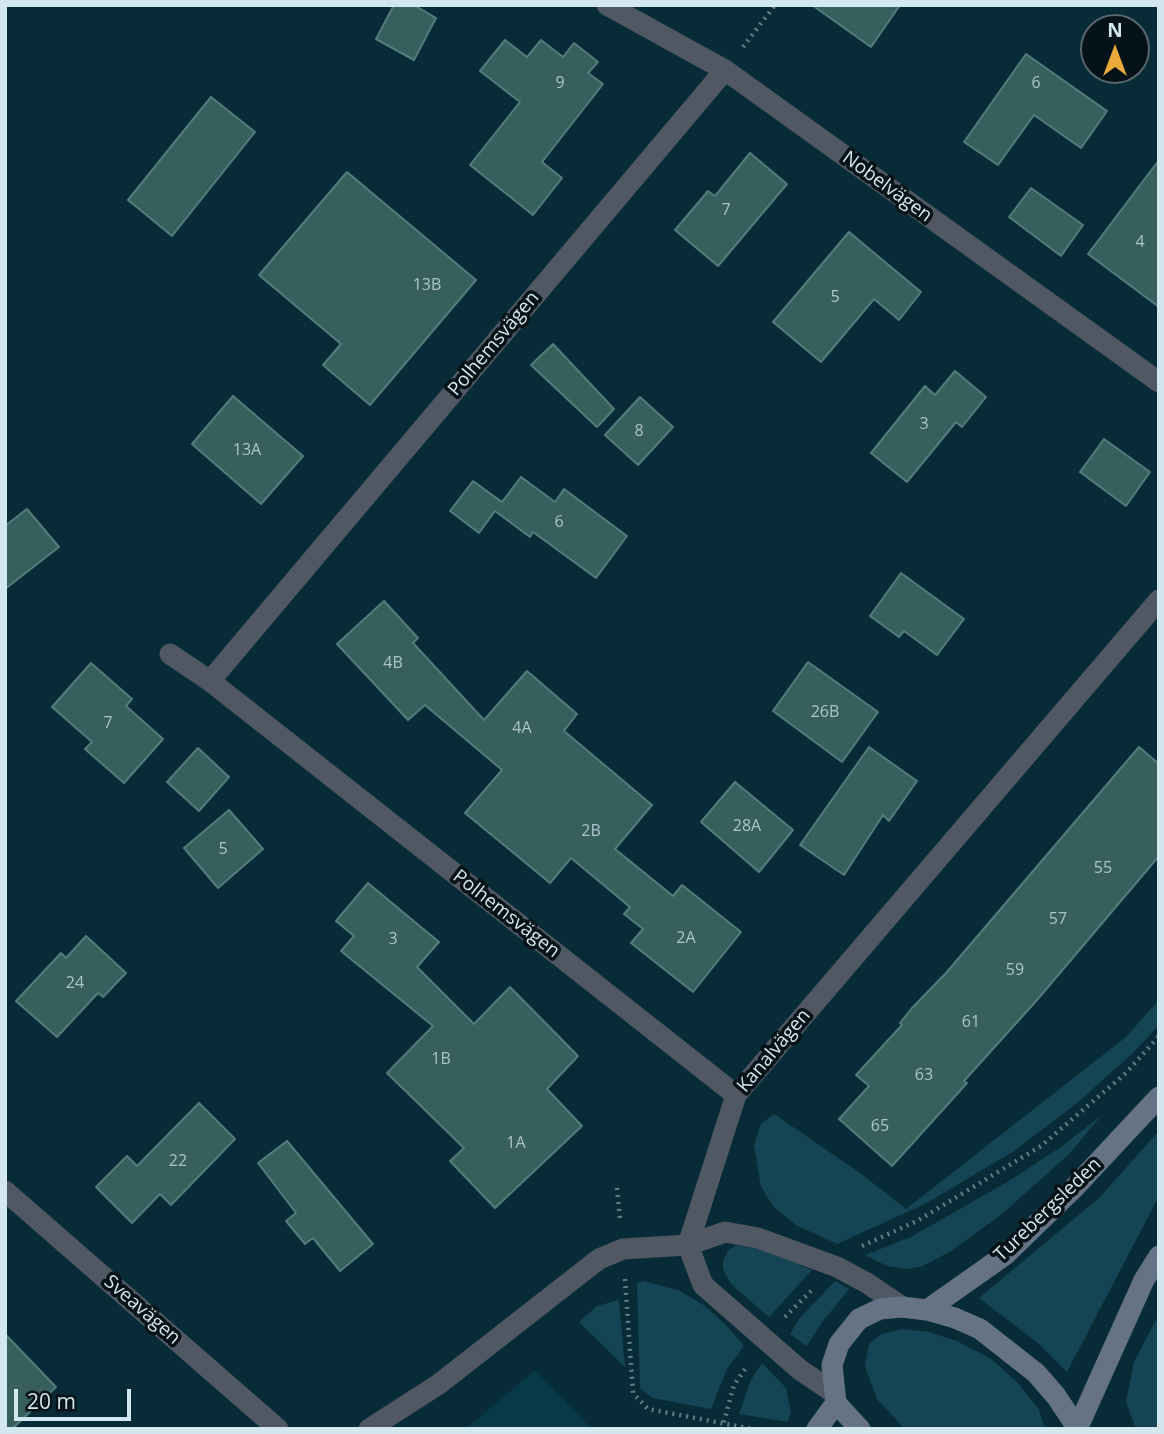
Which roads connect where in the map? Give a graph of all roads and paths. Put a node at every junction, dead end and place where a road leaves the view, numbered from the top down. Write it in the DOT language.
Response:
graph roads {
  1 [pos="607,5"];
  2 [pos="775,5"];
  3 [pos="725,70"];
  4 [pos="1159,382"];
  5 [pos="1159,600"];
  6 [pos="170,654"];
  7 [pos="210,681"];
  8 [pos="1159,1036"];
  9 [pos="736,1095"];
  10 [pos="1159,1097"];
  11 [pos="617,1188"];
  12 [pos="5,1191"];
  13 [pos="688,1245"];
  14 [pos="623,1249"];
  15 [pos="1159,1256"];
  16 [pos="837,1267"];
  17 [pos="902,1307"];
  18 [pos="927,1310"];
  19 [pos="765,1340"];
  20 [pos="835,1398"];
  21 [pos="725,1422"];
  22 [pos="1078,1428"];
  23 [pos="278,1429"];
  24 [pos="369,1429"];
  25 [pos="722,1429"];
  26 [pos="753,1429"];
  27 [pos="817,1429"];
  28 [pos="860,1429"];
  1 -- 3 [label="street, Nobelvägen"];
  2 -- 3 [label="path"];
  3 -- 4 [label="street, Nobelvägen"];
  3 -- 7 [label="street, Polhemsvägen"];
  5 -- 9 [label="street, Kanalvägen"];
  6 -- 7 [label="street, Polhemsvägen"];
  7 -- 9 [label="street, Polhemsvägen"];
  8 -- 16 [label="path"];
  9 -- 13 [label="street, Kanalvägen"];
  10 -- 18 [label="main road, Turebergsleden"];
  11 -- 14 [label="path"];
  12 -- 23 [label="street, Sveavägen"];
  13 -- 14 [label="street"];
  13 -- 16 [label="street"];
  13 -- 19 [label="street"];
  14 -- 21 [label="path"];
  14 -- 24 [label="street"];
  15 -- 22 [label="main road"];
  16 -- 17 [label="street"];
  16 -- 19 [label="path"];
  17 -- 18 [label="main road"];
  17 -- 20 [label="main road"];
  18 -- 22 [label="main road"];
  19 -- 20 [label="street"];
  19 -- 21 [label="path"];
  20 -- 27 [label="main road"];
  20 -- 28 [label="main road"];
  21 -- 25 [label="path"];
  21 -- 26 [label="path"];
}
